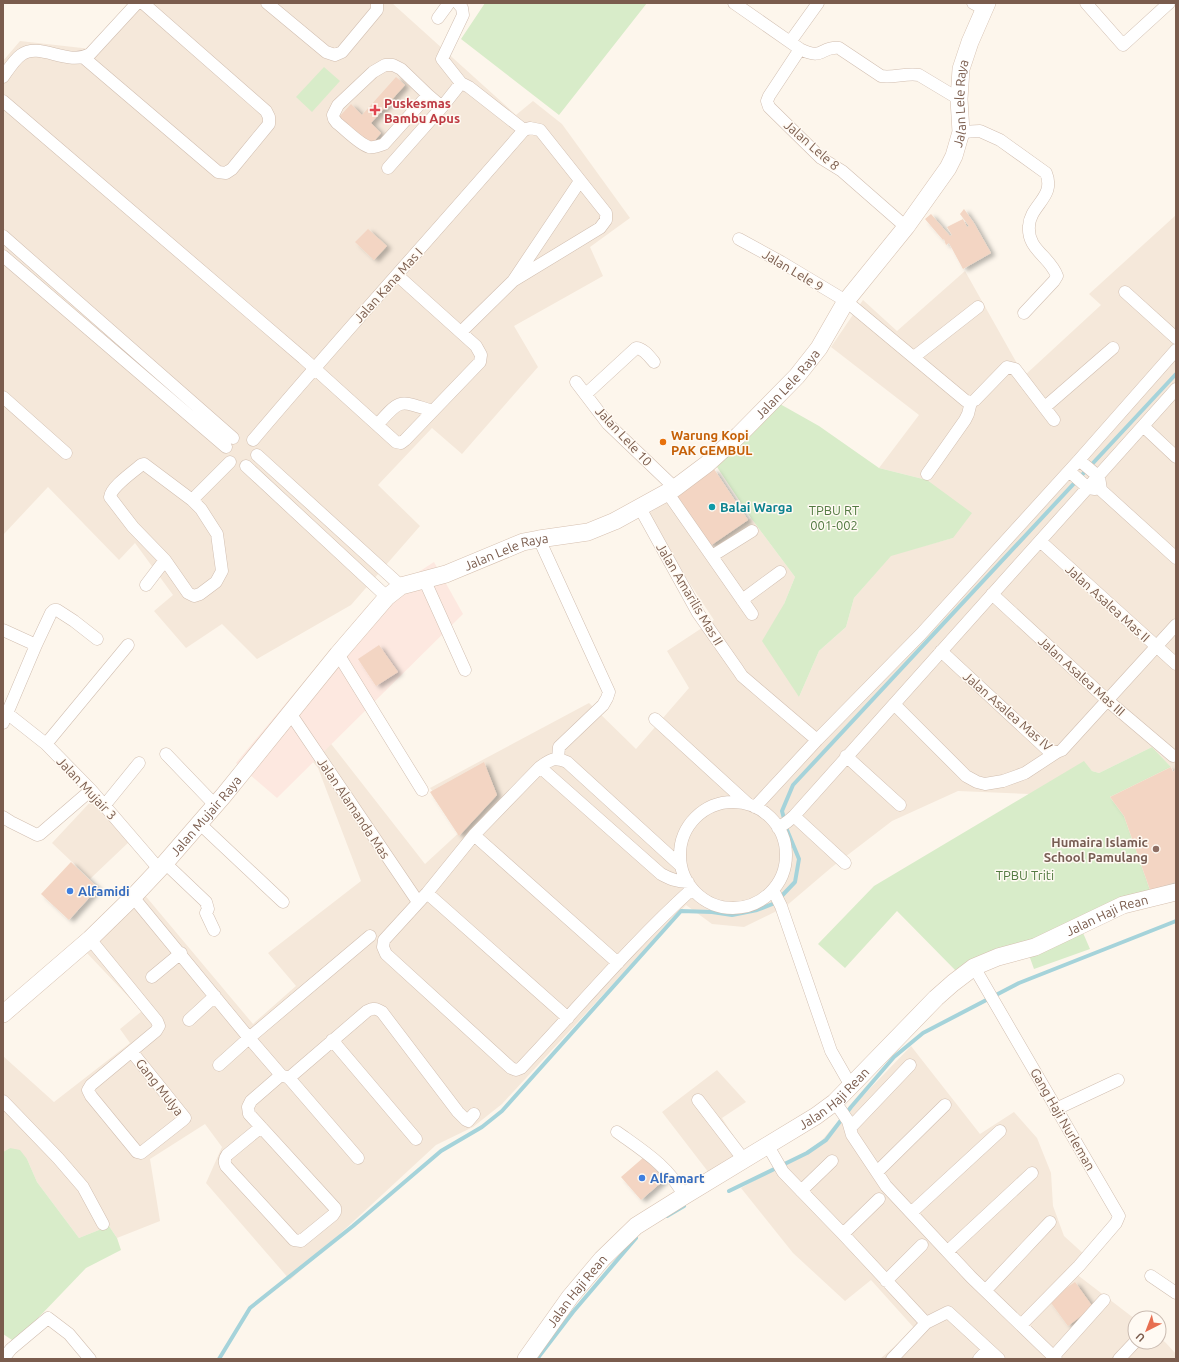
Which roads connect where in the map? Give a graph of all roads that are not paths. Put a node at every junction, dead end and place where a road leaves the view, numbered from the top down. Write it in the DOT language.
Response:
graph roads {
  1 [pos="137,3"];
  2 [pos="143,3"];
  3 [pos="267,3"];
  4 [pos="377,3"];
  5 [pos="449,3"];
  6 [pos="458,3"];
  7 [pos="734,3"];
  8 [pos="818,3"];
  9 [pos="1169,3"];
  10 [pos="1089,4"];
  11 [pos="982,5"];
  12 [pos="438,18"];
  13 [pos="790,42"];
  14 [pos="800,49"];
  15 [pos="83,57"];
  16 [pos="3,77"];
  17 [pos="462,83"];
  18 [pos="428,95"];
  19 [pos="960,98"];
  20 [pos="3,101"];
  21 [pos="442,107"];
  22 [pos="524,130"];
  23 [pos="961,132"];
  24 [pos="389,139"];
  25 [pos="404,150"];
  26 [pos="388,168"];
  27 [pos="580,181"];
  28 [pos="906,227"];
  29 [pos="3,236"];
  30 [pos="740,239"];
  31 [pos="3,256"];
  32 [pos="397,275"];
  33 [pos="513,281"];
  34 [pos="1125,292"];
  35 [pos="846,301"];
  36 [pos="978,308"];
  37 [pos="1024,313"];
  38 [pos="461,332"];
  39 [pos="1176,338"];
  40 [pos="1113,348"];
  41 [pos="1176,350"];
  42 [pos="914,357"];
  43 [pos="654,362"];
  44 [pos="314,368"];
  45 [pos="576,382"];
  46 [pos="1176,389"];
  47 [pos="586,394"];
  48 [pos="3,396"];
  49 [pos="971,402"];
  50 [pos="1045,407"];
  51 [pos="433,411"];
  52 [pos="1054,420"];
  53 [pos="378,424"];
  54 [pos="1143,426"];
  55 [pos="253,440"];
  56 [pos="229,443"];
  57 [pos="66,453"];
  58 [pos="257,455"];
  59 [pos="1176,457"];
  60 [pos="1079,460"];
  61 [pos="230,462"];
  62 [pos="246,466"];
  63 [pos="1069,471"];
  64 [pos="927,474"];
  65 [pos="1098,477"];
  66 [pos="1088,488"];
  67 [pos="671,490"];
  68 [pos="1101,490"];
  69 [pos="192,500"];
  70 [pos="640,508"];
  71 [pos="752,531"];
  72 [pos="539,539"];
  73 [pos="1040,541"];
  74 [pos="712,556"];
  75 [pos="1176,558"];
  76 [pos="165,560"];
  77 [pos="780,572"];
  78 [pos="424,580"];
  79 [pos="146,585"];
  80 [pos="401,586"];
  81 [pos="992,594"];
  82 [pos="387,597"];
  83 [pos="742,600"];
  84 [pos="752,614"];
  85 [pos="1176,625"];
  86 [pos="3,630"];
  87 [pos="97,639"];
  88 [pos="36,645"];
  89 [pos="128,645"];
  90 [pos="1156,647"];
  91 [pos="941,651"];
  92 [pos="338,654"];
  93 [pos="1176,664"];
  94 [pos="465,670"];
  95 [pos="1108,700"];
  96 [pos="894,704"];
  97 [pos="290,713"];
  98 [pos="5,719"];
  99 [pos="655,719"];
  100 [pos="817,740"];
  101 [pos="46,744"];
  102 [pos="1057,752"];
  103 [pos="166,754"];
  104 [pos="846,756"];
  105 [pos="1173,756"];
  106 [pos="558,759"];
  107 [pos="139,763"];
  108 [pos="540,767"];
  109 [pos="91,790"];
  110 [pos="422,790"];
  111 [pos="104,806"];
  112 [pos="215,806"];
  113 [pos="751,806"];
  114 [pos="900,806"];
  115 [pos="3,816"];
  116 [pos="786,822"];
  117 [pos="200,824"];
  118 [pos="474,835"];
  119 [pos="845,862"];
  120 [pos="162,866"];
  121 [pos="681,866"];
  122 [pos="690,886"];
  123 [pos="773,890"];
  124 [pos="1176,892"];
  125 [pos="427,893"];
  126 [pos="133,897"];
  127 [pos="283,902"];
  128 [pos="418,902"];
  129 [pos="214,930"];
  130 [pos="370,936"];
  131 [pos="90,938"];
  132 [pos="181,953"];
  133 [pos="618,963"];
  134 [pos="974,967"];
  135 [pos="152,977"];
  136 [pos="215,996"];
  137 [pos="3,1014"];
  138 [pos="568,1018"];
  139 [pos="189,1020"];
  140 [pos="249,1038"];
  141 [pos="332,1040"];
  142 [pos="132,1052"];
  143 [pos="219,1065"];
  144 [pos="910,1066"];
  145 [pos="285,1077"];
  146 [pos="1118,1080"];
  147 [pos="851,1086"];
  148 [pos="698,1100"];
  149 [pos="3,1101"];
  150 [pos="945,1105"];
  151 [pos="1056,1109"];
  152 [pos="474,1114"];
  153 [pos="844,1115"];
  154 [pos="261,1127"];
  155 [pos="1000,1131"];
  156 [pos="617,1132"];
  157 [pos="416,1139"];
  158 [pos="772,1153"];
  159 [pos="358,1158"];
  160 [pos="744,1160"];
  161 [pos="832,1160"];
  162 [pos="877,1172"];
  163 [pos="1032,1173"];
  164 [pos="801,1192"];
  165 [pos="684,1196"];
  166 [pos="879,1199"];
  167 [pos="912,1212"];
  168 [pos="1050,1222"];
  169 [pos="103,1224"];
  170 [pos="843,1234"];
  171 [pos="922,1245"];
  172 [pos="948,1251"];
  173 [pos="1151,1276"];
  174 [pos="886,1281"];
  175 [pos="986,1290"];
  176 [pos="1176,1293"];
  177 [pos="1104,1300"];
  178 [pos="926,1322"];
  179 [pos="1021,1325"];
  180 [pos="988,1349"];
  181 [pos="1127,1350"];
  182 [pos="1054,1358"];
  183 [pos="3,1359"];
  184 [pos="90,1359"];
  185 [pos="526,1359"];
  186 [pos="892,1359"];
  187 [pos="979,1359"];
  188 [pos="999,1359"];
  189 [pos="1119,1359"];
  1 -- 15 [label="street"];
  2 -- 15 [label="street"];
  3 -- 4 [label="street"];
  5 -- 12 [label="street"];
  6 -- 17 [label="street"];
  7 -- 13 [label="street"];
  8 -- 13 [label="street"];
  9 -- 10 [label="street"];
  11 -- 19 [label="street, Jalan Lele Raya"];
  13 -- 14 [label="street"];
  14 -- 19 [label="street"];
  14 -- 28 [label="street, Jalan Lele 8"];
  15 -- 16 [label="street"];
  17 -- 21 [label="street"];
  17 -- 22 [label="street"];
  18 -- 21 [label="street"];
  18 -- 24 [label="street"];
  18 -- 24 [label="street"];
  19 -- 23 [label="street, Jalan Lele Raya"];
  20 -- 44 [label="street"];
  21 -- 25 [label="street"];
  22 -- 27 [label="street"];
  22 -- 32 [label="street, Jalan Kana Mas I"];
  23 -- 28 [label="street, Jalan Lele Raya"];
  23 -- 37 [label="street"];
  24 -- 25 [label="street"];
  25 -- 26 [label="street"];
  27 -- 33 [label="street"];
  27 -- 33 [label="street"];
  28 -- 35 [label="street, Jalan Lele Raya"];
  29 -- 56 [label="street"];
  30 -- 35 [label="street, Jalan Lele 9"];
  31 -- 56 [label="street"];
  32 -- 38 [label="street"];
  32 -- 44 [label="street, Jalan Kana Mas I"];
  33 -- 38 [label="street"];
  34 -- 39 [label="street"];
  35 -- 42 [label="street, Jalan Lele 9"];
  35 -- 67 [label="street, Jalan Lele Raya"];
  36 -- 42 [label="street"];
  38 -- 51 [label="street"];
  40 -- 50 [label="street"];
  41 -- 60 [label="street"];
  42 -- 49 [label="street, Jalan Lele 9"];
  43 -- 47 [label="street"];
  44 -- 53 [label="street"];
  44 -- 55 [label="street, Jalan Kana Mas I"];
  45 -- 47 [label="street, Jalan Lele 10"];
  46 -- 54 [label="street"];
  47 -- 67 [label="street, Jalan Lele 10"];
  48 -- 57 [label="street"];
  49 -- 50 [label="street"];
  49 -- 64 [label="street"];
  50 -- 52 [label="street"];
  51 -- 53 [label="street"];
  51 -- 53 [label="street"];
  54 -- 59 [label="street"];
  54 -- 65 [label="street"];
  55 -- 56 [label="street"];
  55 -- 58 [label="street"];
  56 -- 61 [label="street"];
  58 -- 62 [label="street"];
  58 -- 80 [label="street"];
  60 -- 63 [label="street"];
  60 -- 65 [label="street"];
  61 -- 62 [label="street"];
  61 -- 69 [label="street"];
  62 -- 82 [label="street"];
  63 -- 66 [label="street"];
  63 -- 100 [label="street"];
  65 -- 66 [label="street"];
  65 -- 68 [label="street"];
  66 -- 68 [label="street"];
  66 -- 73 [label="street"];
  67 -- 70 [label="street, Jalan Lele Raya"];
  67 -- 74 [label="street, Jalan Lele 10"];
  68 -- 75 [label="street"];
  69 -- 76 [label="street"];
  69 -- 76 [label="street"];
  70 -- 72 [label="street, Jalan Lele Raya"];
  70 -- 100 [label="street, Jalan Amarilis Mas II"];
  71 -- 74 [label="street"];
  72 -- 78 [label="street, Jalan Lele Raya"];
  72 -- 106 [label="street"];
  73 -- 81 [label="street"];
  73 -- 90 [label="street, Jalan Asalea Mas II"];
  74 -- 83 [label="street, Jalan Lele 10"];
  76 -- 79 [label="street"];
  77 -- 83 [label="street"];
  78 -- 80 [label="street, Jalan Lele Raya"];
  78 -- 94 [label="street"];
  80 -- 82 [label="street, Jalan Lele Raya"];
  81 -- 91 [label="street"];
  81 -- 95 [label="street, Jalan Asalea Mas III"];
  82 -- 92 [label="street, Jalan Mujair Raya"];
  83 -- 84 [label="street, Jalan Lele 10"];
  85 -- 90 [label="street, Jalan Asalea Mas IV"];
  86 -- 88 [label="street"];
  87 -- 88 [label="street"];
  88 -- 98 [label="street"];
  89 -- 101 [label="street"];
  90 -- 93 [label="street, Jalan Asalea Mas II"];
  90 -- 95 [label="street, Jalan Asalea Mas IV"];
  91 -- 96 [label="street"];
  91 -- 102 [label="street, Jalan Asalea Mas IV"];
  92 -- 97 [label="street, Jalan Mujair Raya"];
  92 -- 110 [label="street"];
  95 -- 102 [label="street, Jalan Asalea Mas IV"];
  95 -- 105 [label="street, Jalan Asalea Mas III"];
  96 -- 102 [label="street"];
  96 -- 104 [label="street"];
  97 -- 112 [label="street, Jalan Mujair Raya"];
  97 -- 128 [label="street, Jalan Alamanda Mas"];
  98 -- 101 [label="street, Jalan Mujair 3"];
  99 -- 113 [label="street"];
  100 -- 113 [label="street"];
  101 -- 109 [label="street, Jalan Mujair 3"];
  103 -- 112 [label="street"];
  104 -- 114 [label="street"];
  104 -- 116 [label="street"];
  106 -- 108 [label="street"];
  106 -- 121 [label="street"];
  107 -- 111 [label="street"];
  108 -- 118 [label="street"];
  108 -- 122 [label="street"];
  109 -- 111 [label="street, Jalan Mujair 3"];
  109 -- 115 [label="street"];
  111 -- 120 [label="street, Jalan Mujair 3"];
  112 -- 117 [label="street, Jalan Mujair Raya"];
  113 -- 116 [label="street"];
  113 -- 121 [label="street"];
  116 -- 119 [label="street"];
  116 -- 123 [label="street"];
  117 -- 120 [label="street, Jalan Mujair Raya"];
  117 -- 127 [label="street"];
  118 -- 125 [label="street"];
  118 -- 133 [label="street"];
  120 -- 126 [label="street, Jalan Mujair Raya"];
  120 -- 129 [label="street, Jalan Mujair 3"];
  121 -- 122 [label="street"];
  122 -- 123 [label="street"];
  122 -- 133 [label="street"];
  123 -- 147 [label="street"];
  124 -- 134 [label="street, Jalan Haji Rean"];
  125 -- 128 [label="street"];
  125 -- 138 [label="street"];
  126 -- 131 [label="street, Jalan Mujair Raya"];
  126 -- 132 [label="street"];
  128 -- 138 [label="street"];
  130 -- 140 [label="street"];
  131 -- 137 [label="street, Jalan Mujair Raya"];
  131 -- 142 [label="street, Gang Mulya"];
  132 -- 135 [label="street"];
  132 -- 136 [label="street"];
  133 -- 138 [label="street"];
  134 -- 147 [label="street, Jalan Haji Rean"];
  134 -- 151 [label="street, Gang Haji Nurleman"];
  136 -- 139 [label="street"];
  136 -- 140 [label="street"];
  140 -- 143 [label="street"];
  140 -- 145 [label="street"];
  141 -- 145 [label="street"];
  141 -- 152 [label="street"];
  141 -- 157 [label="street"];
  142 -- 142 [label="street, Gang Mulya"];
  144 -- 153 [label="street"];
  145 -- 154 [label="street"];
  145 -- 159 [label="street"];
  146 -- 151 [label="street"];
  147 -- 153 [label="street, Jalan Haji Rean"];
  148 -- 160 [label="street"];
  149 -- 169 [label="street"];
  150 -- 162 [label="street"];
  151 -- 179 [label="street, Gang Haji Nurleman"];
  153 -- 158 [label="street, Jalan Haji Rean"];
  153 -- 162 [label="street"];
  154 -- 154 [label="street"];
  155 -- 167 [label="street"];
  156 -- 165 [label="street"];
  158 -- 160 [label="street, Jalan Haji Rean"];
  158 -- 164 [label="street"];
  160 -- 165 [label="street, Jalan Haji Rean"];
  161 -- 164 [label="street"];
  162 -- 167 [label="street"];
  163 -- 172 [label="street"];
  164 -- 170 [label="street"];
  165 -- 185 [label="street, Jalan Haji Rean"];
  166 -- 170 [label="street"];
  167 -- 172 [label="street"];
  168 -- 175 [label="street"];
  170 -- 174 [label="street"];
  171 -- 174 [label="street"];
  172 -- 175 [label="street"];
  173 -- 176 [label="street"];
  174 -- 178 [label="street"];
  175 -- 179 [label="street"];
  177 -- 182 [label="street"];
  178 -- 180 [label="street"];
  178 -- 186 [label="street"];
  179 -- 182 [label="street"];
  180 -- 187 [label="street"];
  180 -- 188 [label="street"];
  181 -- 189 [label="street"];
  183 -- 184 [label="street"];
}
